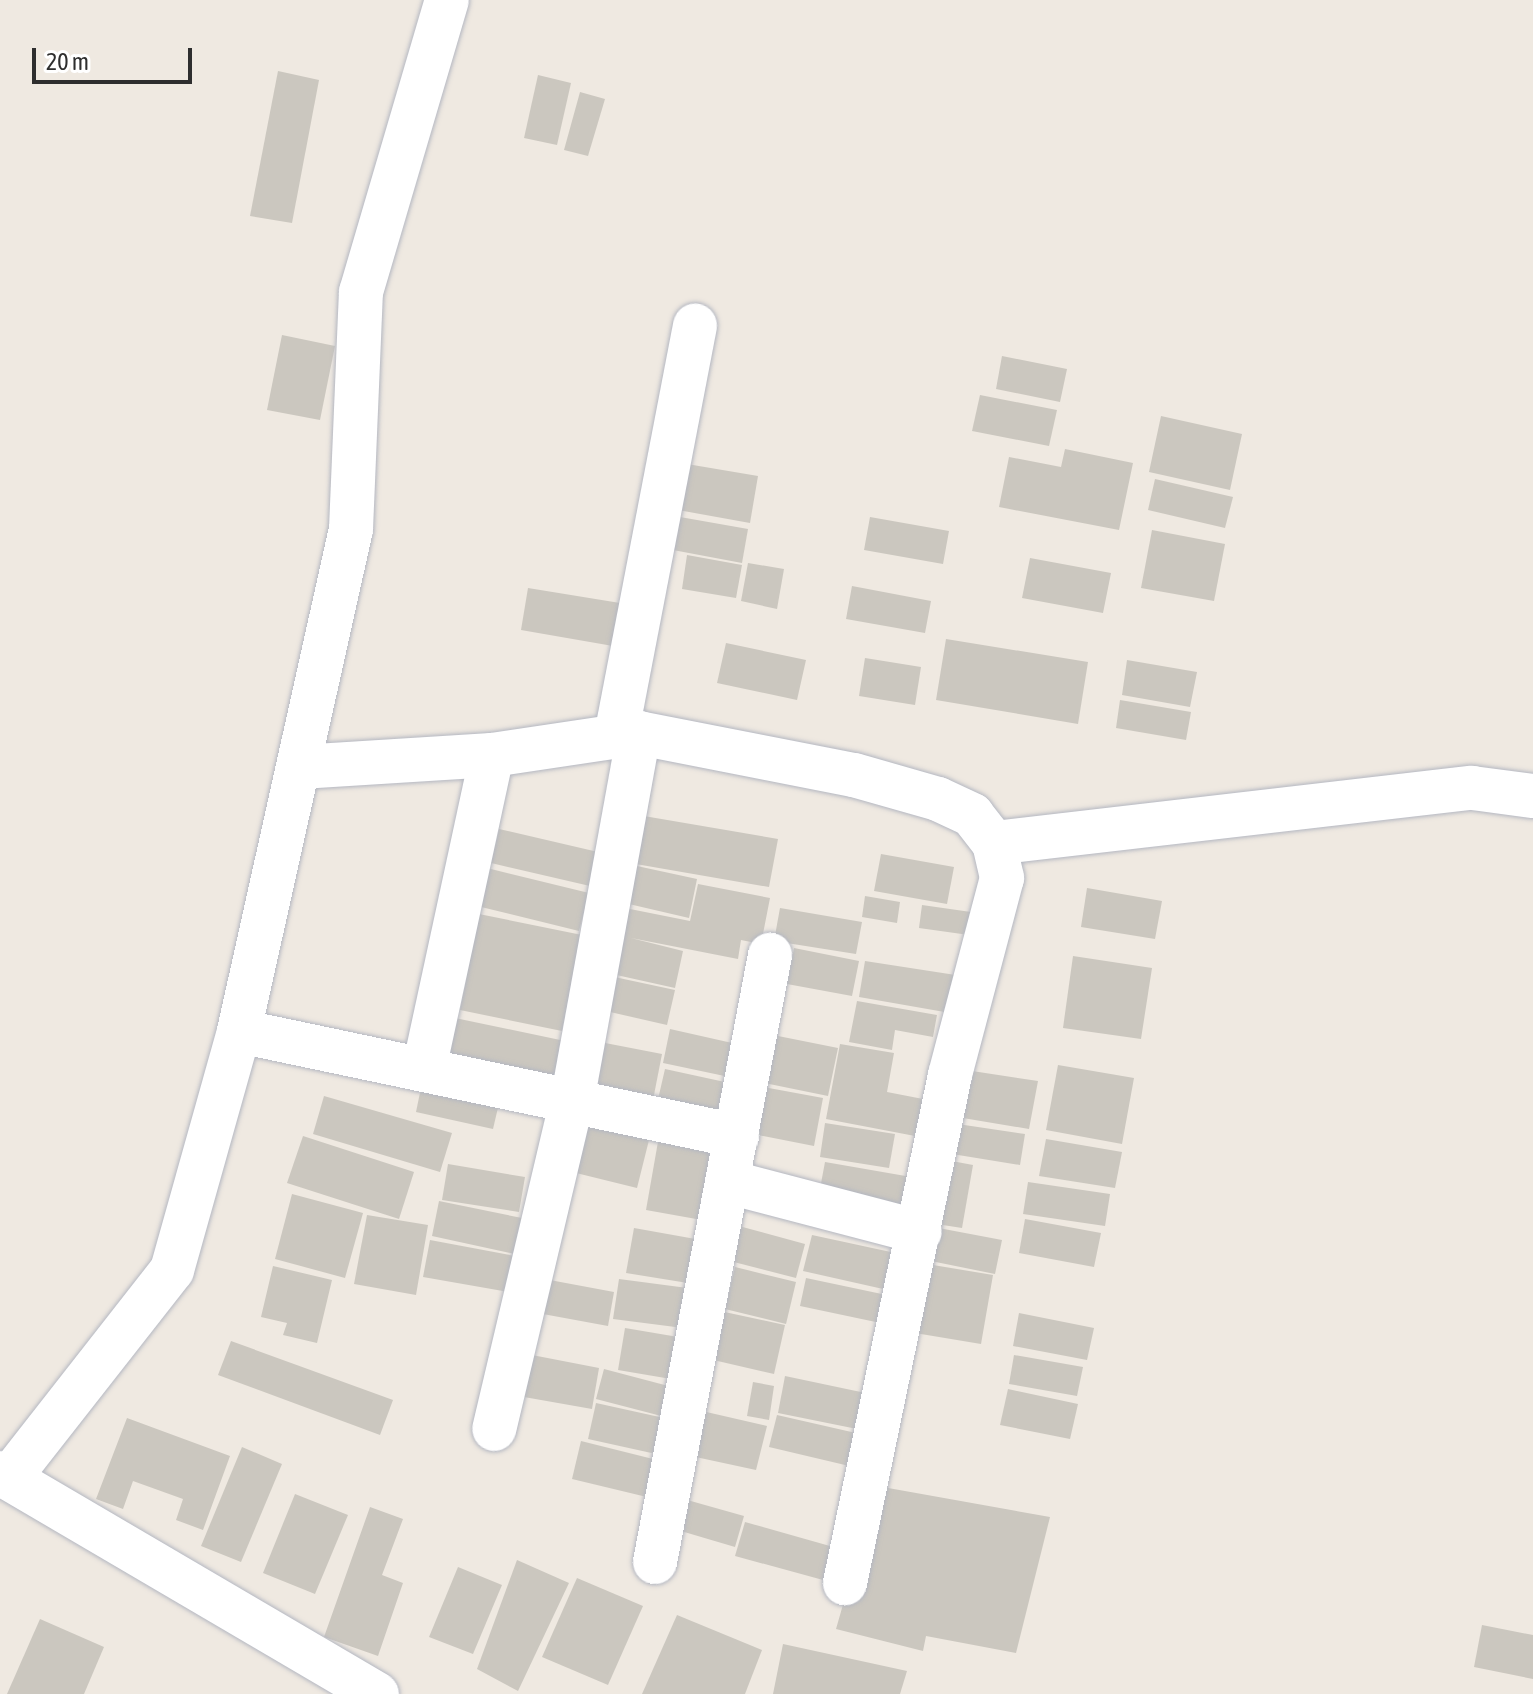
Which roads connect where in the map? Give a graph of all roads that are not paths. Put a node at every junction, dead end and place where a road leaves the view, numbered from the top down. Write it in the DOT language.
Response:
graph roads {
  1 [pos="447,0"];
  2 [pos="695,326"];
  3 [pos="628,734"];
  4 [pos="492,755"];
  5 [pos="300,767"];
  6 [pos="1533,796"];
  7 [pos="994,843"];
  8 [pos="770,955"];
  9 [pos="239,1031"];
  10 [pos="424,1069"];
  11 [pos="572,1100"];
  12 [pos="737,1136"];
  13 [pos="729,1182"];
  14 [pos="920,1232"];
  15 [pos="494,1429"];
  16 [pos="5,1476"];
  17 [pos="655,1562"];
  18 [pos="845,1583"];
  19 [pos="377,1694"];
  1 -- 5 [label="street"];
  2 -- 3 [label="street"];
  3 -- 4 [label="street"];
  3 -- 7 [label="street"];
  3 -- 11 [label="street"];
  4 -- 5 [label="street"];
  4 -- 10 [label="street"];
  5 -- 9 [label="street"];
  6 -- 7 [label="street"];
  7 -- 14 [label="street"];
  8 -- 12 [label="street"];
  9 -- 10 [label="street"];
  9 -- 16 [label="street"];
  10 -- 11 [label="street"];
  11 -- 12 [label="street"];
  11 -- 15 [label="street"];
  12 -- 13 [label="street"];
  13 -- 14 [label="street"];
  13 -- 17 [label="street"];
  14 -- 18 [label="street"];
  16 -- 19 [label="street"];
}
